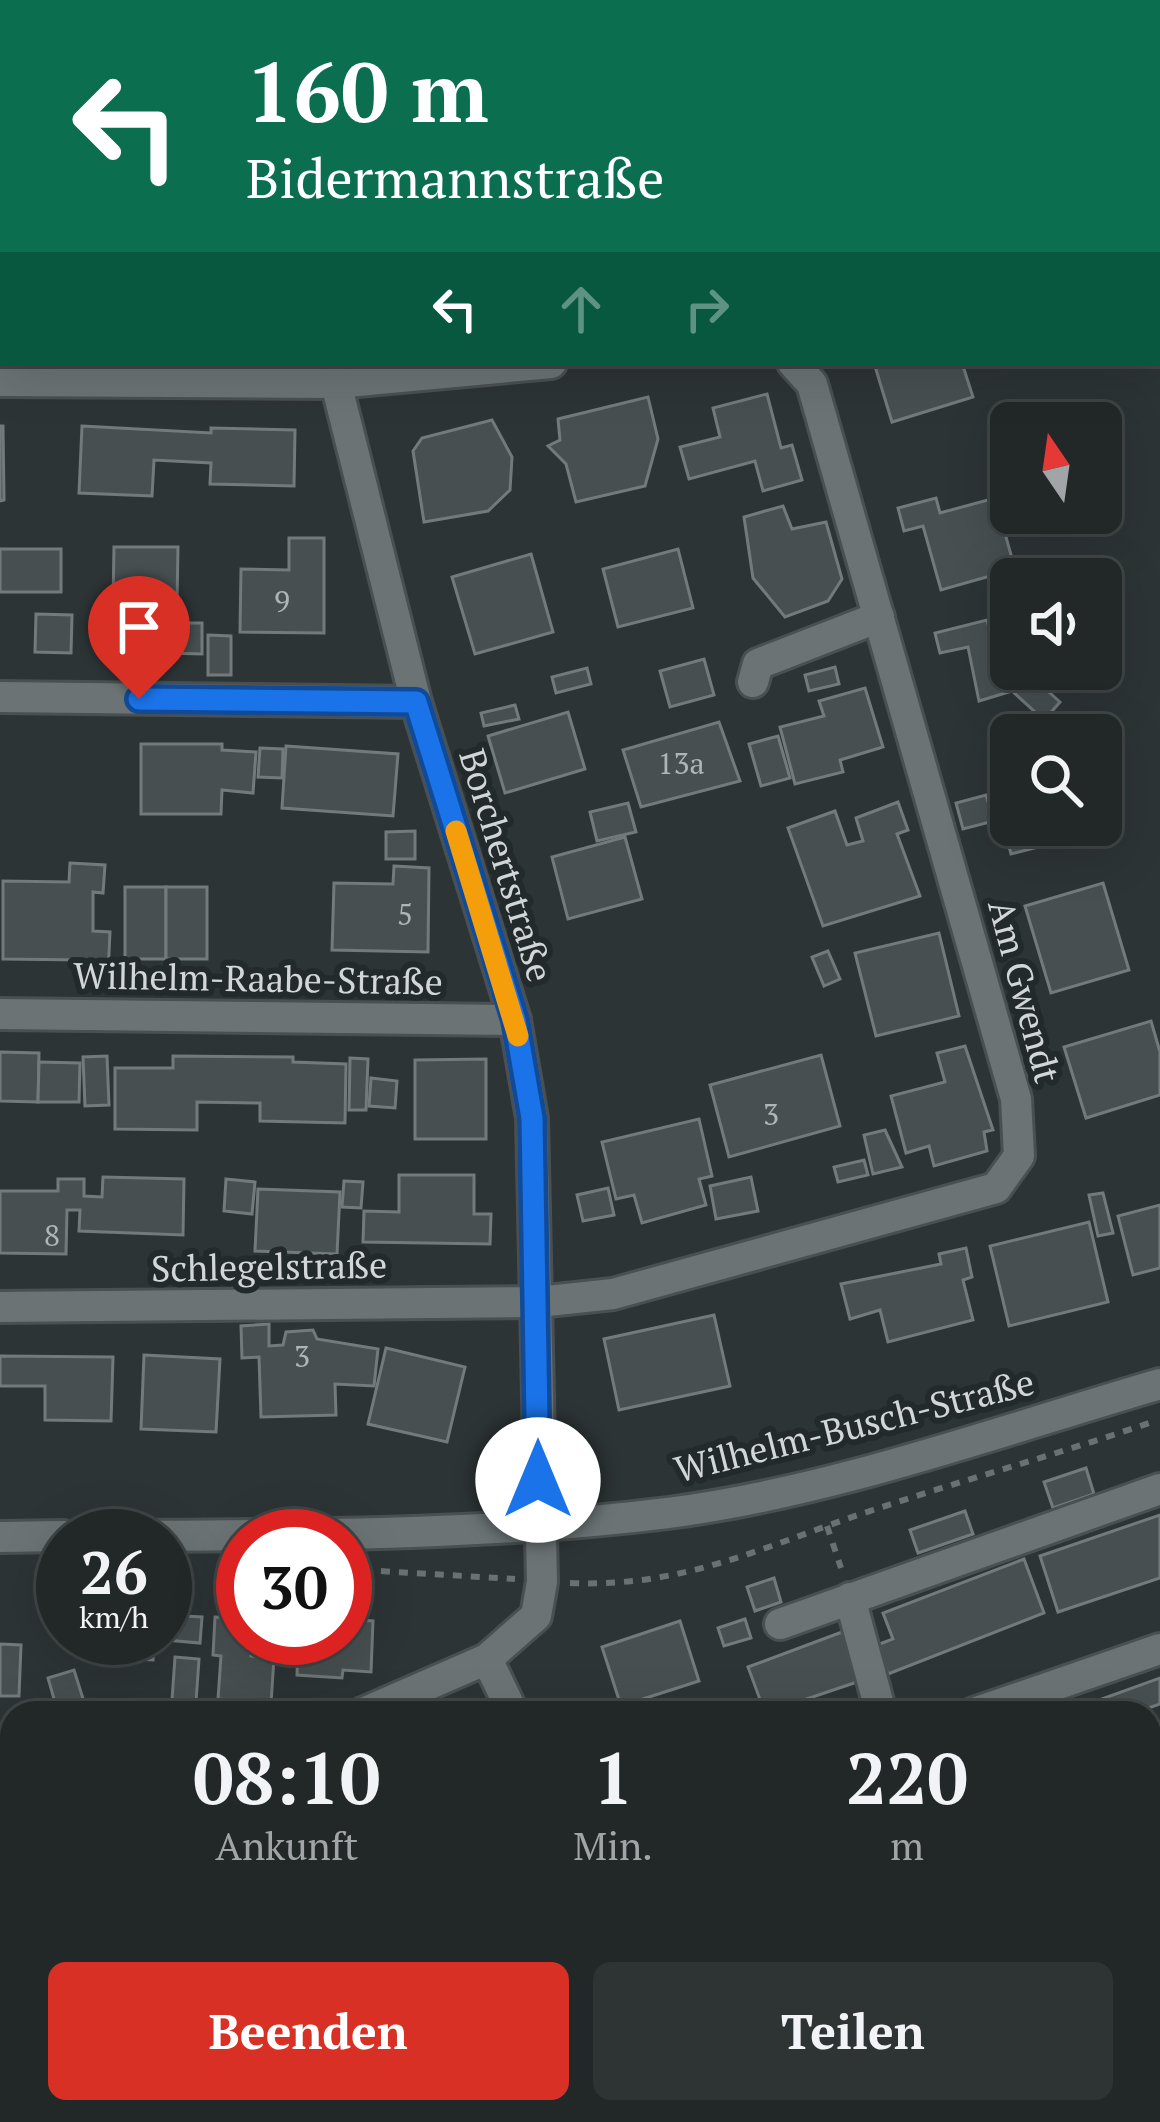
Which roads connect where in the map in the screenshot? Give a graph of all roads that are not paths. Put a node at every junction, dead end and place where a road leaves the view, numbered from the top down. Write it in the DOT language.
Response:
graph roads {
  1 [pos="519,366"];
  2 [pos="796,366"];
  3 [pos="0,381"];
  4 [pos="336,383"];
  5 [pos="879,617"];
  6 [pos="753,682"];
  7 [pos="0,697"];
  8 [pos="416,702"];
  9 [pos="0,1014"];
  10 [pos="515,1020"];
  11 [pos="538,1302"];
  12 [pos="0,1307"];
  13 [pos="1160,1384"];
  14 [pos="1160,1489"];
  15 [pos="539,1524"];
  16 [pos="192,1534"];
  17 [pos="36,1536"];
  18 [pos="0,1537"];
  19 [pos="850,1598"];
  20 [pos="780,1624"];
  21 [pos="1160,1649"];
  22 [pos="487,1659"];
  23 [pos="391,1701"];
  24 [pos="507,1701"];
  25 [pos="878,1701"];
  26 [pos="1009,1701"];
  1 -- 4 [label="street"];
  2 -- 5 [label="street, Am Gwendt"];
  3 -- 4 [label="street"];
  4 -- 8 [label="street, Borchertstraße"];
  5 -- 6 [label="street"];
  5 -- 11 [label="street, Am Gwendt"];
  7 -- 8 [label="street"];
  8 -- 10 [label="street, Borchertstraße"];
  9 -- 10 [label="street, Wilhelm-Raabe-Straße"];
  10 -- 11 [label="street, Borchertstraße"];
  11 -- 12 [label="street, Schlegelstraße"];
  11 -- 15 [label="street, Borchertstraße"];
  13 -- 15 [label="street, Wilhelm-Busch-Straße"];
  14 -- 19 [label="street"];
  15 -- 16 [label="street, Wilhelm-Busch-Straße"];
  15 -- 22 [label="street, Borchertstraße"];
  17 -- 18 [label="street"];
  19 -- 20 [label="street"];
  19 -- 25 [label="street"];
  21 -- 26 [label="street"];
  22 -- 23 [label="street, Borchertstraße"];
  22 -- 24 [label="street"];
}
